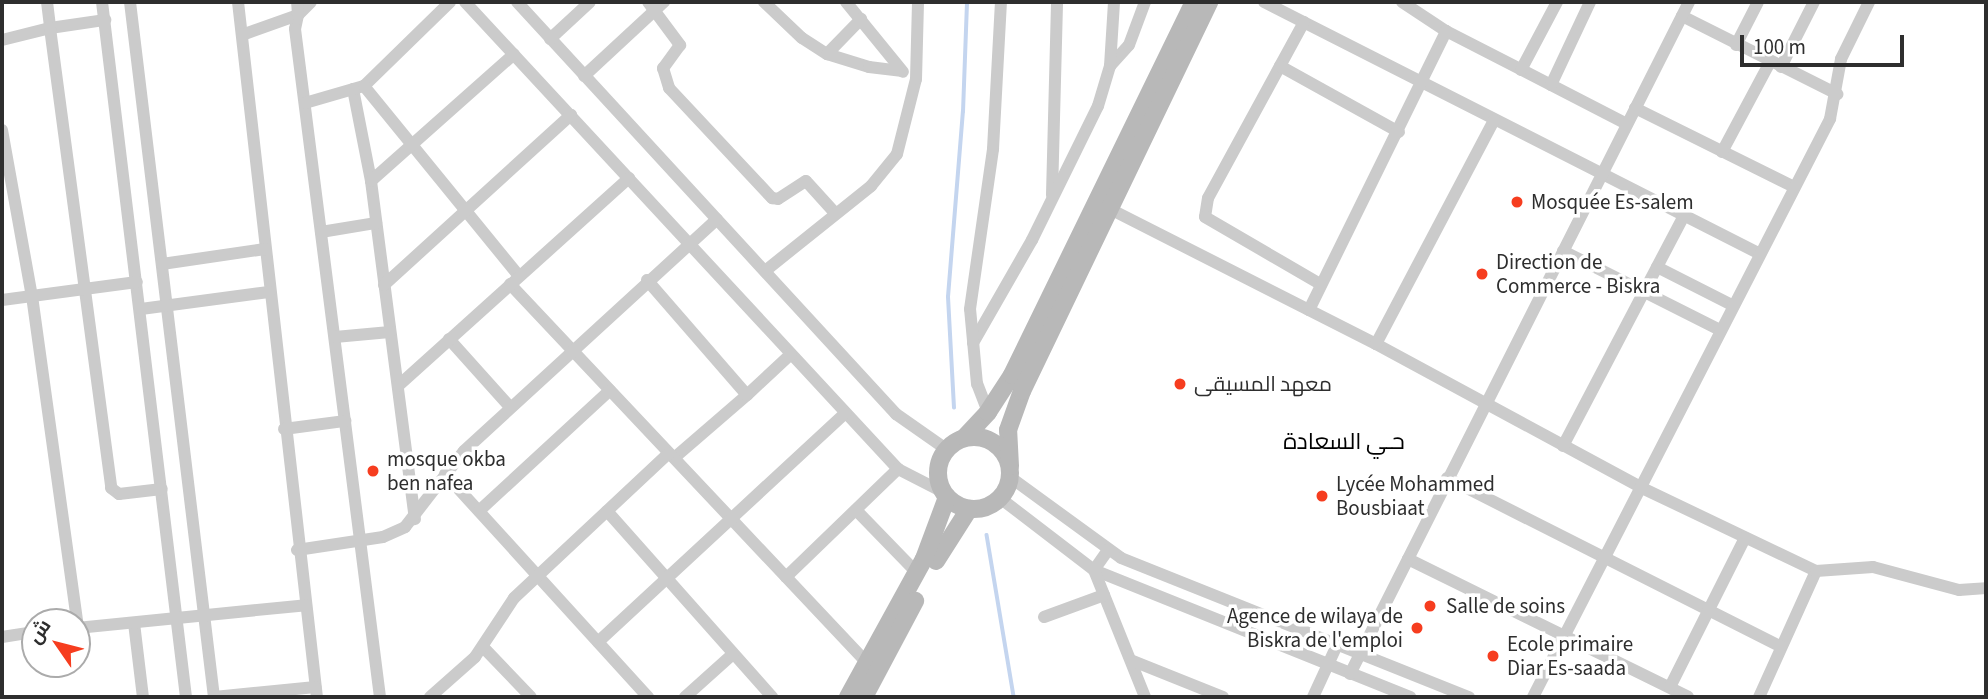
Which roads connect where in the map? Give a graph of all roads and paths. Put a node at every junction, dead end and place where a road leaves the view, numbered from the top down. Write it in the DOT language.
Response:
graph roads {
  1 [pos="47,2"];
  2 [pos="102,2"];
  3 [pos="130,2"];
  4 [pos="238,2"];
  5 [pos="311,2"];
  6 [pos="450,2"];
  7 [pos="465,2"];
  8 [pos="517,2"];
  9 [pos="590,2"];
  10 [pos="764,2"];
  11 [pos="846,2"];
  12 [pos="918,2"];
  13 [pos="1001,2"];
  14 [pos="1057,2"];
  15 [pos="1114,2"];
  16 [pos="1145,2"];
  17 [pos="1194,2"];
  18 [pos="1209,2"];
  19 [pos="1402,2"];
  20 [pos="1557,2"];
  21 [pos="1689,2"];
  22 [pos="1758,2"];
  23 [pos="1814,2"];
  24 [pos="1869,2"];
  25 [pos="1585,3"];
  26 [pos="656,4"];
  27 [pos="1272,4"];
  28 [pos="297,8"];
  29 [pos="1682,16"];
  30 [pos="861,19"];
  31 [pos="105,20"];
  32 [pos="1304,22"];
  33 [pos="50,28"];
  34 [pos="1447,31"];
  35 [pos="242,35"];
  36 [pos="550,39"];
  37 [pos="2,40"];
  38 [pos="1736,45"];
  39 [pos="514,54"];
  40 [pos="827,54"];
  41 [pos="1775,64"];
  42 [pos="1110,66"];
  43 [pos="1280,66"];
  44 [pos="1521,70"];
  45 [pos="901,71"];
  46 [pos="584,76"];
  47 [pos="916,79"];
  48 [pos="1422,85"];
  49 [pos="1550,85"];
  50 [pos="358,87"];
  51 [pos="1837,94"];
  52 [pos="305,103"];
  53 [pos="1635,108"];
  54 [pos="571,115"];
  55 [pos="1494,120"];
  56 [pos="1627,124"];
  57 [pos="2,131"];
  58 [pos="1399,132"];
  59 [pos="411,146"];
  60 [pos="1722,152"];
  61 [pos="1601,175"];
  62 [pos="629,178"];
  63 [pos="371,181"];
  64 [pos="1794,187"];
  65 [pos="1052,199"];
  66 [pos="7,202"];
  67 [pos="1110,209"];
  68 [pos="464,213"];
  69 [pos="835,213"];
  70 [pos="1683,216"];
  71 [pos="717,219"];
  72 [pos="376,223"];
  73 [pos="321,232"];
  74 [pos="689,243"];
  75 [pos="265,248"];
  76 [pos="1563,251"];
  77 [pos="1758,253"];
  78 [pos="162,264"];
  79 [pos="1657,267"];
  80 [pos="765,271"];
  81 [pos="647,280"];
  82 [pos="515,281"];
  83 [pos="137,282"];
  84 [pos="1320,284"];
  85 [pos="384,285"];
  86 [pos="85,288"];
  87 [pos="269,292"];
  88 [pos="1643,293"];
  89 [pos="32,296"];
  90 [pos="2,300"];
  91 [pos="167,305"];
  92 [pos="1732,305"];
  93 [pos="141,309"];
  94 [pos="1309,310"];
  95 [pos="1720,330"];
  96 [pos="390,332"];
  97 [pos="335,337"];
  98 [pos="449,340"];
  99 [pos="972,344"];
  100 [pos="1376,344"];
  101 [pos="572,350"];
  102 [pos="791,354"];
  103 [pos="398,386"];
  104 [pos="610,390"];
  105 [pos="747,394"];
  106 [pos="1485,404"];
  107 [pos="510,407"];
  108 [pos="988,412"];
  109 [pos="845,413"];
  110 [pos="345,421"];
  111 [pos="284,429"];
  112 [pos="965,437"];
  113 [pos="1563,446"];
  114 [pos="946,449"];
  115 [pos="672,456"];
  116 [pos="898,469"];
  117 [pos="1010,471"];
  118 [pos="445,474"];
  119 [pos="1447,478"];
  120 [pos="1642,488"];
  121 [pos="162,489"];
  122 [pos="945,494"];
  123 [pos="1000,498"];
  124 [pos="969,509"];
  125 [pos="856,510"];
  126 [pos="478,511"];
  127 [pos="607,511"];
  128 [pos="730,517"];
  129 [pos="415,519"];
  130 [pos="1745,538"];
  131 [pos="360,541"];
  132 [pos="297,550"];
  133 [pos="1108,550"];
  134 [pos="1408,559"];
  135 [pos="1607,560"];
  136 [pos="1094,570"];
  137 [pos="1816,571"];
  138 [pos="917,573"];
  139 [pos="538,576"];
  140 [pos="786,577"];
  141 [pos="664,580"];
  142 [pos="1986,589"];
  143 [pos="1104,595"];
  144 [pos="306,605"];
  145 [pos="75,608"];
  146 [pos="1708,611"];
  147 [pos="205,617"];
  148 [pos="1044,617"];
  149 [pos="177,620"];
  150 [pos="135,623"];
  151 [pos="91,625"];
  152 [pos="21,634"];
  153 [pos="1566,636"];
  154 [pos="2,637"];
  155 [pos="598,642"];
  156 [pos="1337,645"];
  157 [pos="482,647"];
  158 [pos="1781,647"];
  159 [pos="1358,653"];
  160 [pos="733,654"];
  161 [pos="1133,662"];
  162 [pos="867,663"];
  163 [pos="1326,665"];
  164 [pos="1350,674"];
  165 [pos="1670,687"];
  166 [pos="316,692"];
  167 [pos="854,696"];
  168 [pos="143,697"];
  169 [pos="186,697"];
  170 [pos="214,697"];
  171 [pos="380,697"];
  172 [pos="430,697"];
  173 [pos="531,697"];
  174 [pos="648,697"];
  175 [pos="685,697"];
  176 [pos="772,697"];
  177 [pos="1145,697"];
  178 [pos="1223,697"];
  179 [pos="1313,697"];
  180 [pos="1410,697"];
  181 [pos="1469,697"];
  182 [pos="1533,697"];
  183 [pos="1688,697"];
  184 [pos="1759,697"];
  1 -- 33 [label="street"];
  2 -- 31 [label="street"];
  3 -- 78 [label="street"];
  4 -- 35 [label="street"];
  5 -- 28 [label="street"];
  6 -- 50 [label="street"];
  7 -- 39 [label="street"];
  8 -- 36 [label="street"];
  9 -- 36 [label="street"];
  10 -- 40 [label="street"];
  11 -- 30 [label="street"];
  12 -- 47 [label="street"];
  13 -- 99 [label="street"];
  14 -- 65 [label="street"];
  15 -- 42 [label="street"];
  16 -- 42 [label="street"];
  17 -- 108 [label="street"];
  18 -- 67 [label="street"];
  19 -- 34 [label="street"];
  20 -- 44 [label="street"];
  21 -- 29 [label="street"];
  22 -- 38 [label="street"];
  23 -- 41 [label="street"];
  24 -- 51 [label="street"];
  25 -- 49 [label="street"];
  26 -- 46 [label="street"];
  26 -- 69 [label="street"];
  27 -- 32 [label="street"];
  28 -- 35 [label="street"];
  28 -- 52 [label="street"];
  29 -- 38 [label="street"];
  29 -- 53 [label="street"];
  30 -- 40 [label="street"];
  30 -- 45 [label="street"];
  31 -- 33 [label="street"];
  31 -- 83 [label="street"];
  32 -- 43 [label="street"];
  32 -- 48 [label="street"];
  33 -- 37 [label="street"];
  33 -- 86 [label="street"];
  34 -- 44 [label="street"];
  34 -- 48 [label="street"];
  35 -- 75 [label="street"];
  36 -- 46 [label="street"];
  38 -- 41 [label="street"];
  39 -- 54 [label="street"];
  39 -- 59 [label="street"];
  40 -- 45 [label="street"];
  41 -- 51 [label="street"];
  41 -- 60 [label="street"];
  42 -- 65 [label="street"];
  43 -- 58 [label="street"];
  43 -- 84 [label="street"];
  44 -- 49 [label="street"];
  45 -- 47 [label="street"];
  46 -- 71 [label="street"];
  47 -- 69 [label="street"];
  48 -- 55 [label="street"];
  48 -- 58 [label="street"];
  49 -- 56 [label="street"];
  50 -- 52 [label="street"];
  50 -- 59 [label="street"];
  50 -- 63 [label="street"];
  51 -- 64 [label="street"];
  52 -- 73 [label="street"];
  53 -- 56 [label="street"];
  53 -- 60 [label="street"];
  54 -- 62 [label="street"];
  54 -- 68 [label="street"];
  55 -- 61 [label="street"];
  55 -- 100 [label="street"];
  56 -- 61 [label="street"];
  57 -- 66 [label="street"];
  58 -- 84 [label="street"];
  59 -- 63 [label="street"];
  59 -- 68 [label="street"];
  60 -- 64 [label="street"];
  61 -- 70 [label="street"];
  61 -- 76 [label="street"];
  62 -- 74 [label="street"];
  62 -- 82 [label="street"];
  63 -- 72 [label="street"];
  64 -- 77 [label="street"];
  65 -- 99 [label="street"];
  66 -- 89 [label="street"];
  67 -- 94 [label="street"];
  67 -- 117 [label="street"];
  68 -- 82 [label="street"];
  68 -- 85 [label="street"];
  69 -- 80 [label="street"];
  70 -- 77 [label="street"];
  70 -- 79 [label="street"];
  71 -- 74 [label="street"];
  71 -- 80 [label="street"];
  72 -- 73 [label="street"];
  72 -- 85 [label="street"];
  73 -- 97 [label="street"];
  74 -- 81 [label="street"];
  74 -- 102 [label="street"];
  75 -- 78 [label="street"];
  75 -- 87 [label="street"];
  76 -- 88 [label="street"];
  76 -- 106 [label="street"];
  77 -- 92 [label="street"];
  78 -- 91 [label="street"];
  79 -- 88 [label="street"];
  79 -- 92 [label="street"];
  80 -- 114 [label="street"];
  81 -- 101 [label="street"];
  81 -- 105 [label="street"];
  82 -- 98 [label="street"];
  82 -- 101 [label="street"];
  83 -- 86 [label="street"];
  83 -- 93 [label="street"];
  84 -- 94 [label="street"];
  85 -- 96 [label="street"];
  86 -- 89 [label="street"];
  86 -- 121 [label="street"];
  87 -- 91 [label="street"];
  87 -- 111 [label="street"];
  88 -- 95 [label="street"];
  88 -- 113 [label="street"];
  89 -- 90 [label="street"];
  89 -- 145 [label="street"];
  91 -- 93 [label="street"];
  91 -- 147 [label="street"];
  92 -- 95 [label="street"];
  93 -- 121 [label="street"];
  94 -- 100 [label="street"];
  95 -- 120 [label="street"];
  96 -- 97 [label="street"];
  96 -- 103 [label="street"];
  97 -- 110 [label="street"];
  98 -- 103 [label="street"];
  98 -- 107 [label="street"];
  99 -- 108 [label="street"];
  100 -- 106 [label="street"];
  101 -- 104 [label="street"];
  101 -- 107 [label="street"];
  102 -- 105 [label="street"];
  102 -- 109 [label="street"];
  103 -- 129 [label="street"];
  104 -- 115 [label="street"];
  104 -- 126 [label="street"];
  105 -- 115 [label="street"];
  106 -- 113 [label="street"];
  106 -- 119 [label="street"];
  107 -- 118 [label="street"];
  108 -- 112 [label="street"];
  109 -- 116 [label="street"];
  109 -- 128 [label="street"];
  110 -- 111 [label="street"];
  110 -- 131 [label="street"];
  111 -- 132 [label="street"];
  112 -- 114 [label="street"];
  112 -- 117 [label="street"];
  113 -- 120 [label="street"];
  114 -- 122 [label="street"];
  115 -- 127 [label="street"];
  115 -- 128 [label="street"];
  116 -- 122 [label="street"];
  116 -- 125 [label="street"];
  117 -- 123 [label="street"];
  117 -- 133 [label="street"];
  118 -- 126 [label="street"];
  118 -- 129 [label="street"];
  119 -- 134 [label="street"];
  119 -- 135 [label="street"];
  120 -- 130 [label="street"];
  120 -- 135 [label="street"];
  121 -- 149 [label="street"];
  122 -- 124 [label="street"];
  122 -- 138 [label="street"];
  123 -- 124 [label="street"];
  123 -- 136 [label="street"];
  124 -- 167 [label="street"];
  125 -- 138 [label="street"];
  125 -- 140 [label="street"];
  126 -- 139 [label="street"];
  127 -- 139 [label="street"];
  127 -- 141 [label="street"];
  128 -- 140 [label="street"];
  128 -- 141 [label="street"];
  129 -- 131 [label="street"];
  130 -- 137 [label="street"];
  130 -- 146 [label="street"];
  131 -- 132 [label="street"];
  131 -- 171 [label="street"];
  132 -- 144 [label="street"];
  133 -- 136 [label="street"];
  133 -- 156 [label="street"];
  134 -- 153 [label="street"];
  134 -- 159 [label="street"];
  135 -- 146 [label="street"];
  135 -- 153 [label="street"];
  136 -- 143 [label="street"];
  136 -- 163 [label="street"];
  137 -- 142 [label="street"];
  137 -- 158 [label="street"];
  138 -- 162 [label="street"];
  139 -- 155 [label="street"];
  139 -- 157 [label="street"];
  140 -- 162 [label="street"];
  141 -- 155 [label="street"];
  141 -- 160 [label="street"];
  143 -- 148 [label="street"];
  143 -- 161 [label="street"];
  144 -- 147 [label="street"];
  144 -- 166 [label="street"];
  146 -- 158 [label="street"];
  146 -- 165 [label="street"];
  147 -- 149 [label="street"];
  147 -- 170 [label="street"];
  149 -- 150 [label="street"];
  149 -- 169 [label="street"];
  150 -- 151 [label="street"];
  150 -- 168 [label="street"];
  152 -- 154 [label="street"];
  153 -- 165 [label="street"];
  153 -- 182 [label="street"];
  155 -- 174 [label="street"];
  156 -- 159 [label="street"];
  156 -- 163 [label="street"];
  157 -- 172 [label="street"];
  157 -- 173 [label="street"];
  158 -- 184 [label="street"];
  159 -- 164 [label="street"];
  159 -- 181 [label="street"];
  160 -- 175 [label="street"];
  160 -- 176 [label="street"];
  161 -- 177 [label="street"];
  161 -- 178 [label="street"];
  162 -- 167 [label="street"];
  163 -- 164 [label="street"];
  163 -- 179 [label="street"];
  164 -- 180 [label="street"];
  165 -- 183 [label="street"];
  166 -- 170 [label="street"];
}
